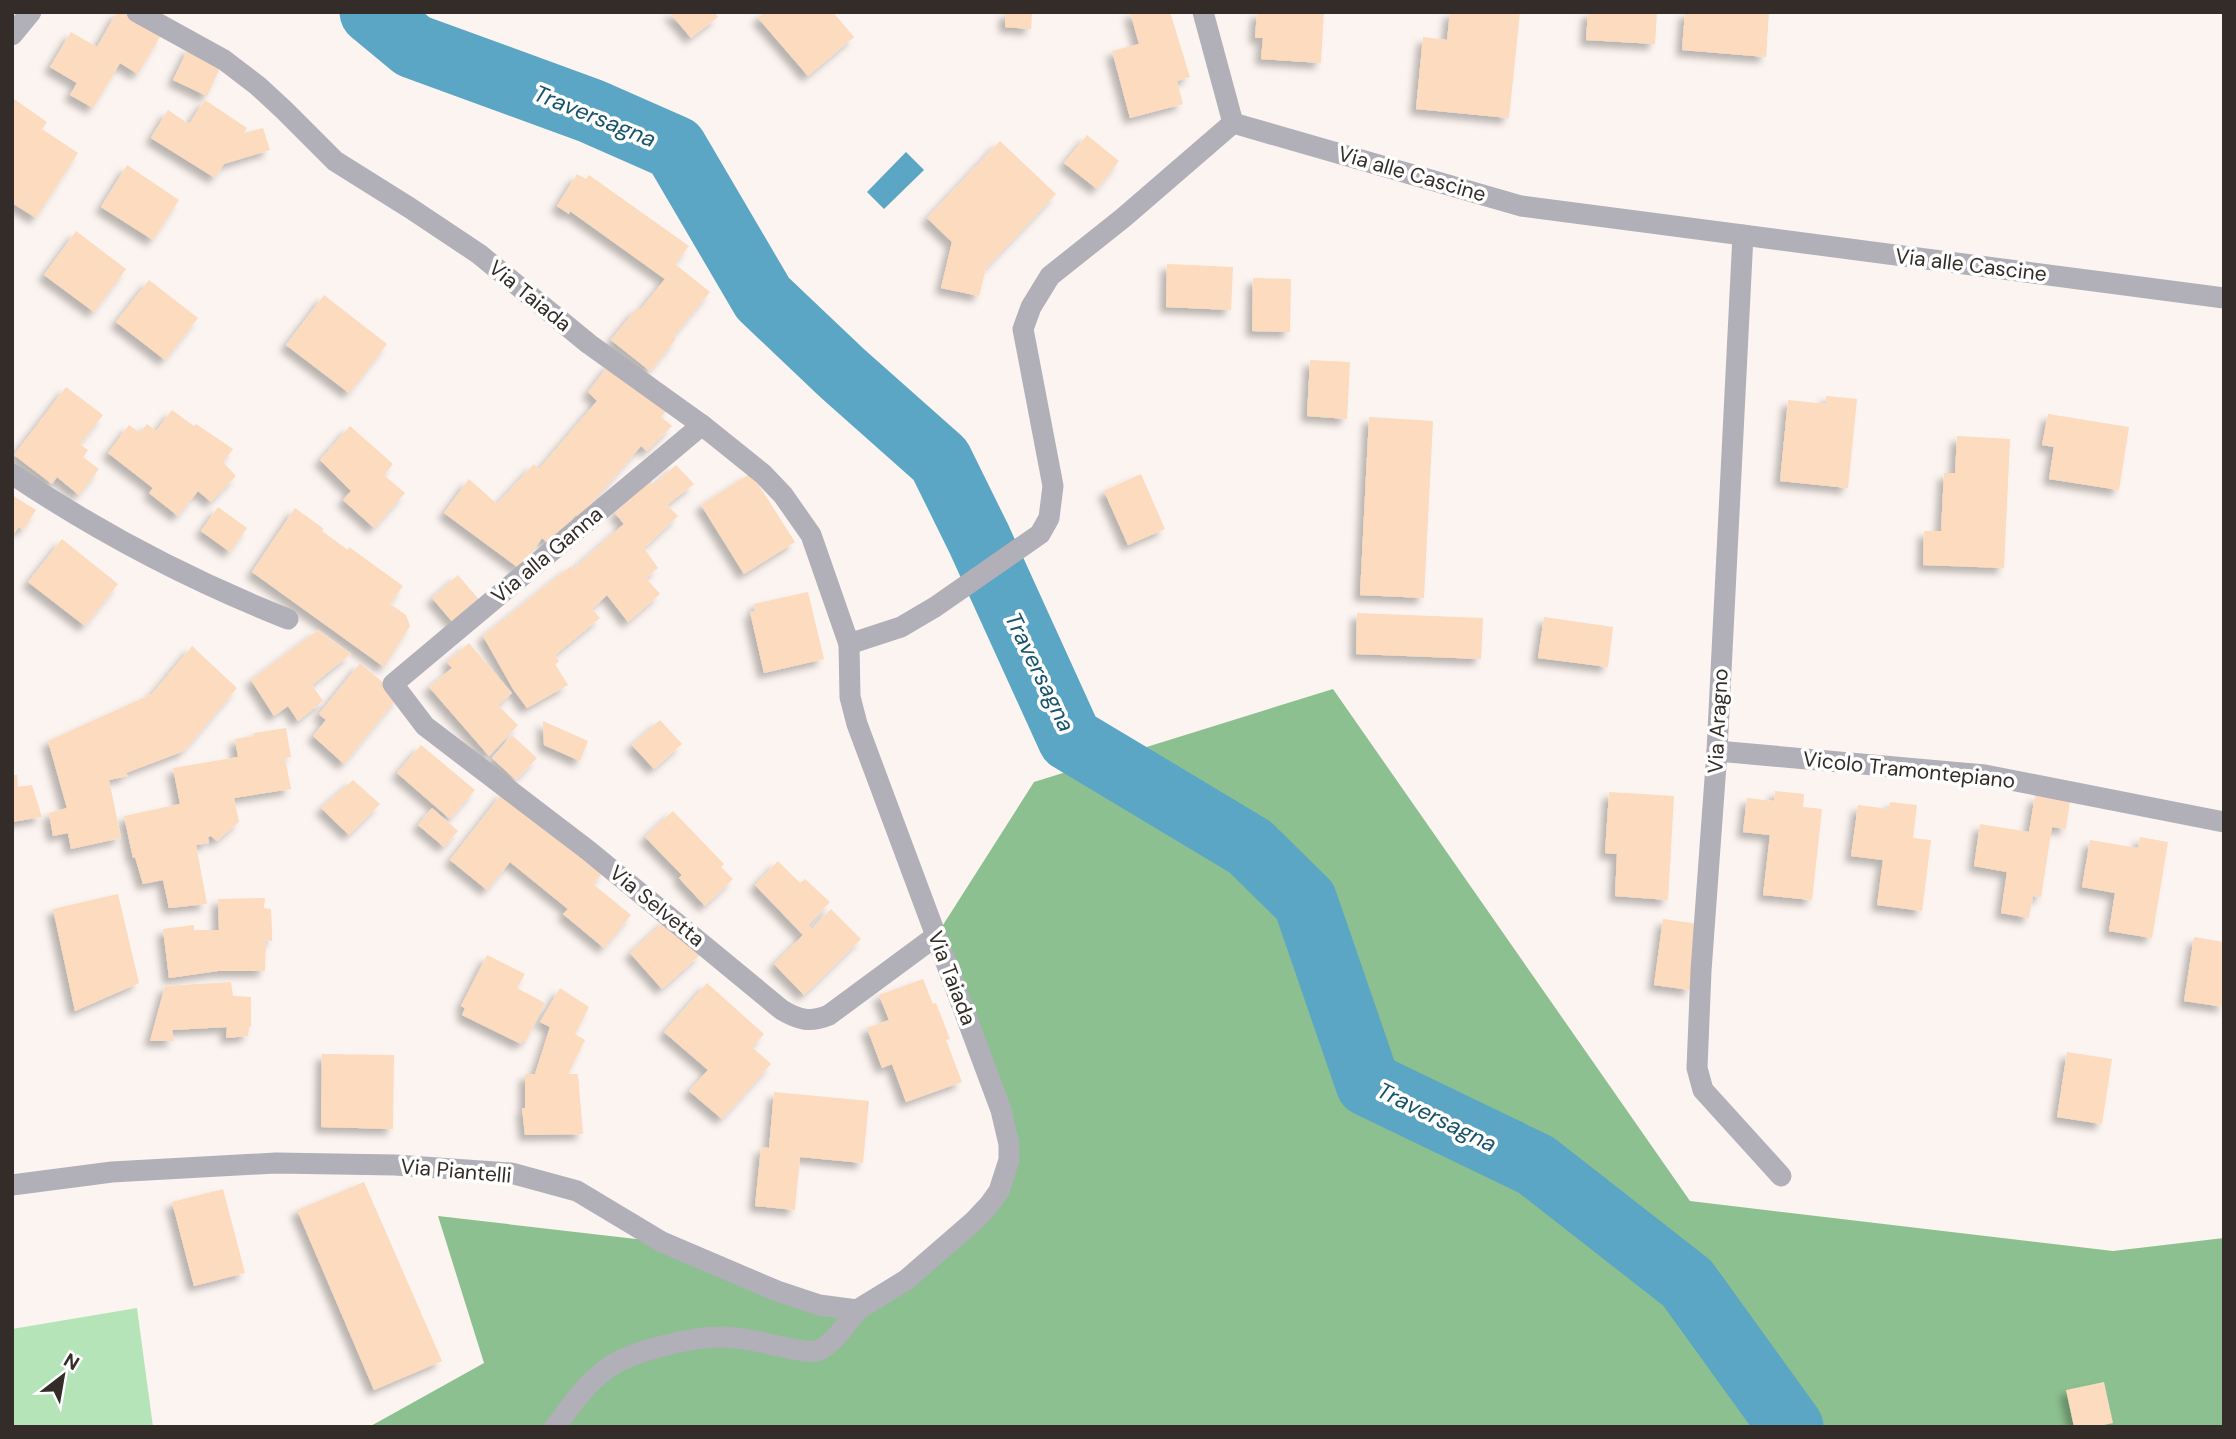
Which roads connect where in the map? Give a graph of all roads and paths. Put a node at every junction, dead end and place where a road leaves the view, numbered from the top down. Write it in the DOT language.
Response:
graph roads {
  1 [pos="31,12"];
  2 [pos="136,12"];
  3 [pos="1203,12"];
  4 [pos="12,35"];
  5 [pos="1233,123"];
  6 [pos="1743,235"];
  7 [pos="2224,298"];
  8 [pos="702,425"];
  9 [pos="12,474"];
  10 [pos="288,619"];
  11 [pos="849,644"];
  12 [pos="393,684"];
  13 [pos="1717,751"];
  14 [pos="2224,822"];
  15 [pos="936,936"];
  16 [pos="1780,1176"];
  17 [pos="12,1185"];
  18 [pos="857,1310"];
  19 [pos="555,1427"];
  1 -- 4 [label="street"];
  2 -- 8 [label="street, Via Taiada"];
  3 -- 5 [label="street"];
  5 -- 6 [label="street, Via alle Cascine"];
  5 -- 11 [label="street"];
  6 -- 7 [label="street, Via alle Cascine"];
  6 -- 13 [label="street, Via Aragno"];
  8 -- 11 [label="street, Via Taiada"];
  8 -- 12 [label="street, Via alla Ganna"];
  9 -- 10 [label="street"];
  11 -- 15 [label="street, Via Taiada"];
  12 -- 15 [label="street, Via Selvetta"];
  13 -- 14 [label="street, Vicolo Tramontepiano"];
  13 -- 16 [label="street, Via Aragno"];
  15 -- 18 [label="street, Via Taiada"];
  17 -- 18 [label="street, Via Piantelli"];
  18 -- 19 [label="street"];
}
